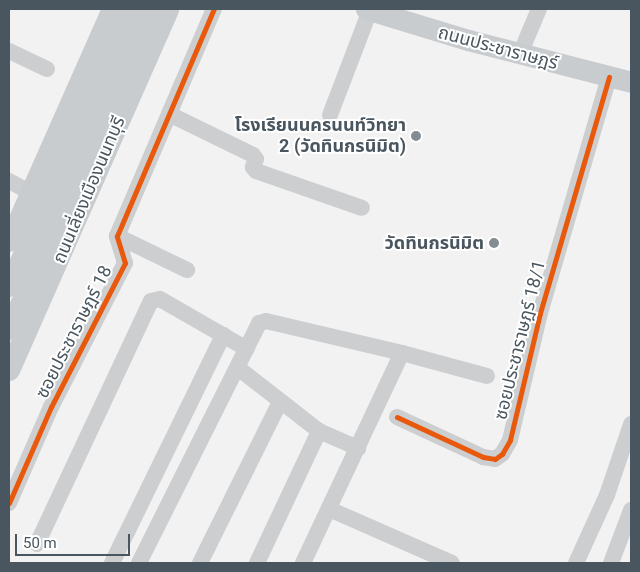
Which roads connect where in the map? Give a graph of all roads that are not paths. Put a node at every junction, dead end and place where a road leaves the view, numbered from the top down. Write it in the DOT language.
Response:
graph roads {
  1 [pos="131,9"];
  2 [pos="152,9"];
  3 [pos="168,9"];
  4 [pos="214,9"];
  5 [pos="538,9"];
  6 [pos="372,10"];
  7 [pos="108,18"];
  8 [pos="152,43"];
  9 [pos="9,51"];
  10 [pos="520,54"];
  11 [pos="47,69"];
  12 [pos="609,77"];
  13 [pos="631,82"];
  14 [pos="169,114"];
  15 [pos="330,115"];
  16 [pos="9,181"];
  17 [pos="30,192"];
  18 [pos="362,208"];
  19 [pos="116,236"];
  20 [pos="9,241"];
  21 [pos="187,270"];
  22 [pos="9,286"];
  23 [pos="9,329"];
  24 [pos="223,335"];
  25 [pos="247,349"];
  26 [pos="402,352"];
  27 [pos="238,368"];
  28 [pos="9,370"];
  29 [pos="486,376"];
  30 [pos="280,402"];
  31 [pos="397,417"];
  32 [pos="631,424"];
  33 [pos="319,431"];
  34 [pos="358,448"];
  35 [pos="9,503"];
  36 [pos="329,509"];
  37 [pos="631,510"];
  38 [pos="37,544"];
  39 [pos="112,563"];
  40 [pos="139,563"];
  41 [pos="200,563"];
  42 [pos="257,563"];
  43 [pos="303,563"];
  44 [pos="452,563"];
  45 [pos="576,563"];
  46 [pos="611,563"];
  1 -- 22 [label="main road, ถนนเลี่ยงเมืองนนทบุรี, bridge"];
  2 -- 23 [label="main road, ถนนเลี่ยงเมืองนนทบุรี, bridge"];
  3 -- 8 [label="main road, ถนนเลี่ยงเมืองนนทบุรี"];
  4 -- 14 [label="street"];
  5 -- 10 [label="street"];
  6 -- 10 [label="main road, ถนนประชาราษฎร์"];
  6 -- 15 [label="street"];
  7 -- 8 [label="main road"];
  7 -- 17 [label="main road"];
  8 -- 28 [label="main road, ถนนเลี่ยงเมืองนนทบุรี"];
  9 -- 11 [label="street"];
  10 -- 12 [label="main road, ถนนประชาราษฎร์"];
  12 -- 13 [label="main road, ถนนประชาราษฎร์"];
  12 -- 31 [label="street, ซอยประชาราษฎร์ 18/1"];
  14 -- 18 [label="street"];
  14 -- 19 [label="street"];
  16 -- 17 [label="street"];
  17 -- 20 [label="main road"];
  19 -- 21 [label="street"];
  19 -- 35 [label="street, ซอยประชาราษฎร์ 18"];
  24 -- 25 [label="street"];
  24 -- 38 [label="street"];
  24 -- 39 [label="street"];
  25 -- 26 [label="street"];
  25 -- 27 [label="street"];
  26 -- 29 [label="street"];
  26 -- 34 [label="street"];
  27 -- 30 [label="street"];
  27 -- 40 [label="street"];
  30 -- 33 [label="street"];
  30 -- 41 [label="street"];
  32 -- 45 [label="street"];
  33 -- 34 [label="street"];
  33 -- 42 [label="street"];
  34 -- 36 [label="street"];
  36 -- 43 [label="street"];
  36 -- 44 [label="street"];
  37 -- 46 [label="street"];
}
